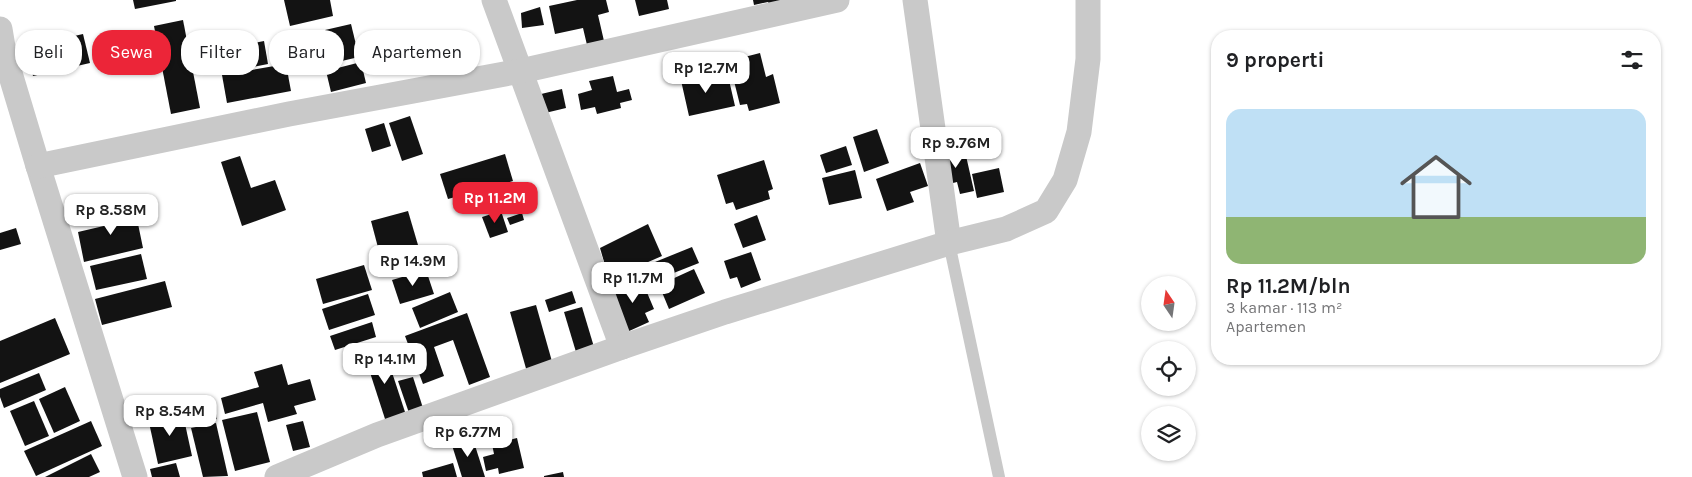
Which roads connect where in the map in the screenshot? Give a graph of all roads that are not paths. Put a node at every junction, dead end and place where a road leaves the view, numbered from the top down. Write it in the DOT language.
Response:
graph roads {
  1 [pos="494,0"];
  2 [pos="837,0"];
  3 [pos="916,0"];
  4 [pos="1088,0"];
  5 [pos="0,29"];
  6 [pos="521,70"];
  7 [pos="38,166"];
  8 [pos="949,243"];
  9 [pos="622,347"];
  10 [pos="135,477"];
  11 [pos="277,477"];
  12 [pos="1000,477"];
  1 -- 6 [label="street"];
  2 -- 6 [label="street"];
  3 -- 8 [label="street"];
  4 -- 8 [label="street"];
  5 -- 7 [label="street"];
  6 -- 7 [label="street"];
  6 -- 9 [label="street"];
  7 -- 10 [label="street"];
  8 -- 9 [label="street"];
  8 -- 12 [label="lane"];
  9 -- 11 [label="street"];
}
